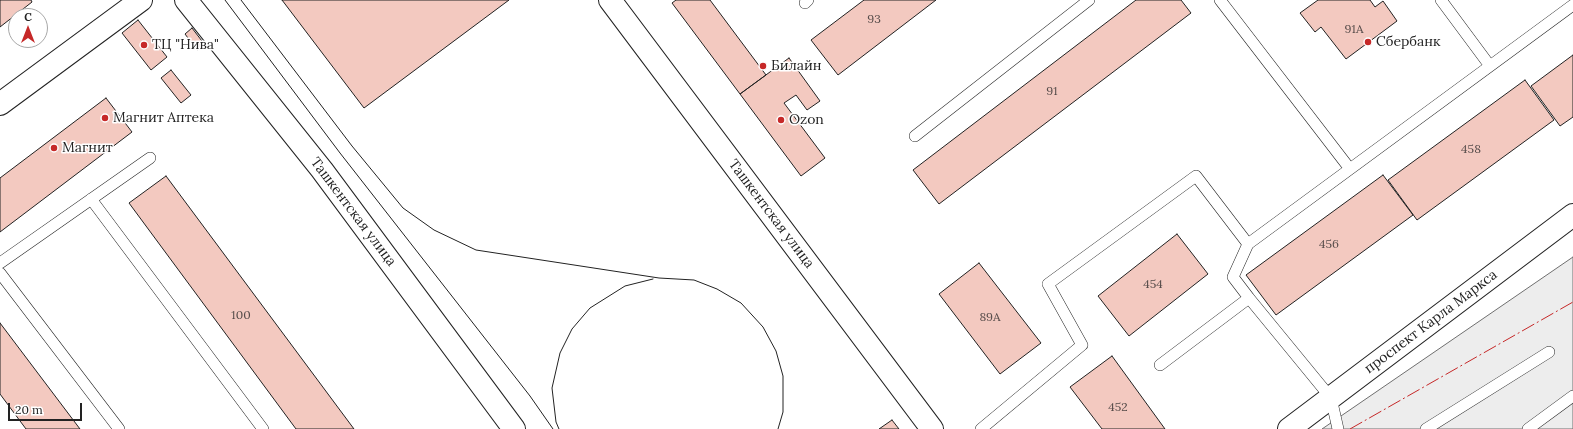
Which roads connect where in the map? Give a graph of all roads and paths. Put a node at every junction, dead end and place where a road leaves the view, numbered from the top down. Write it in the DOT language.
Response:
graph roads {
  1 [pos="141,0"];
  2 [pos="186,0"];
  3 [pos="610,0"];
  4 [pos="1089,0"];
  5 [pos="1220,0"];
  6 [pos="1441,0"];
  7 [pos="1573,5"];
  8 [pos="1490,66"];
  9 [pos="0,104"];
  10 [pos="915,136"];
  11 [pos="150,158"];
  12 [pos="1350,169"];
  13 [pos="91,199"];
  14 [pos="1573,215"];
  15 [pos="1248,244"];
  16 [pos="0,263"];
  17 [pos="0,273"];
  18 [pos="1249,298"];
  19 [pos="1549,352"];
  20 [pos="1160,365"];
  21 [pos="1573,396"];
  22 [pos="1331,398"];
  23 [pos="119,429"];
  24 [pos="263,429"];
  25 [pos="514,429"];
  26 [pos="932,429"];
  27 [pos="981,429"];
  28 [pos="1289,429"];
  29 [pos="1338,429"];
  30 [pos="1426,429"];
  31 [pos="1528,429"];
  1 -- 9 [label="main road"];
  2 -- 25 [label="main road, Ташкентская улица"];
  3 -- 26 [label="main road, Ташкентская улица"];
  4 -- 10 [label="lane"];
  5 -- 12 [label="lane"];
  6 -- 8 [label="lane"];
  7 -- 8 [label="lane"];
  8 -- 12 [label="lane"];
  11 -- 13 [label="lane"];
  12 -- 15 [label="lane"];
  13 -- 16 [label="lane"];
  13 -- 24 [label="lane"];
  14 -- 22 [label="main road, проспект Карла Маркса"];
  15 -- 18 [label="lane"];
  15 -- 27 [label="lane"];
  17 -- 23 [label="lane"];
  18 -- 20 [label="lane"];
  18 -- 22 [label="lane"];
  19 -- 30 [label="lane"];
  21 -- 31 [label="lane"];
  22 -- 28 [label="main road, проспект Карла Маркса"];
  22 -- 29 [label="lane"];
}
